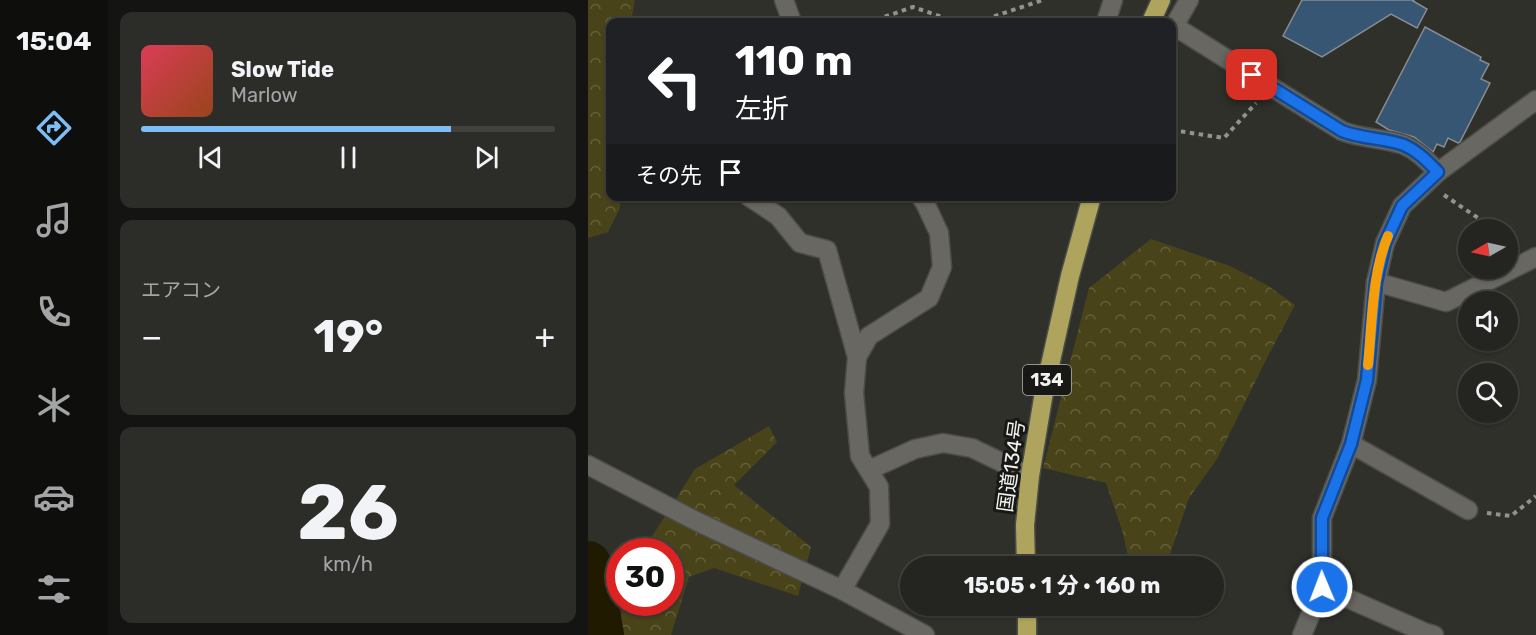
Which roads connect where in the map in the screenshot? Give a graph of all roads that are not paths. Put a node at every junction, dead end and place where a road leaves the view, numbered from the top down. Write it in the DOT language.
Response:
graph roads {
  1 [pos="784,0"];
  2 [pos="1113,0"];
  3 [pos="1161,0"];
  4 [pos="1189,0"];
  5 [pos="791,18"];
  6 [pos="1107,18"];
  7 [pos="1153,18"];
  8 [pos="1176,23"];
  9 [pos="1176,27"];
  10 [pos="1536,100"];
  11 [pos="1432,178"];
  12 [pos="756,201"];
  13 [pos="924,201"];
  14 [pos="1091,201"];
  15 [pos="1536,256"];
  16 [pos="1376,282"];
  17 [pos="857,357"];
  18 [pos="1351,444"];
  19 [pos="588,465"];
  20 [pos="869,470"];
  21 [pos="1030,476"];
  22 [pos="1468,510"];
  23 [pos="1026,556"];
  24 [pos="1322,587"];
  25 [pos="842,590"];
  26 [pos="1027,616"];
  27 [pos="925,635"];
  28 [pos="1027,635"];
  29 [pos="1302,635"];
  30 [pos="1434,635"];
  1 -- 5 [label="street"];
  2 -- 6 [label="street"];
  3 -- 7 [label="highway"];
  4 -- 8 [label="street"];
  9 -- 11 [label="street"];
  10 -- 11 [label="street"];
  11 -- 16 [label="street"];
  12 -- 17 [label="street"];
  13 -- 17 [label="street"];
  14 -- 21 [label="highway, 国道134号 / 134"];
  15 -- 16 [label="street"];
  16 -- 18 [label="street"];
  17 -- 20 [label="street"];
  18 -- 22 [label="street"];
  18 -- 24 [label="street"];
  19 -- 25 [label="street"];
  20 -- 21 [label="street"];
  20 -- 25 [label="street"];
  21 -- 23 [label="highway, 国道134号 / 134"];
  24 -- 29 [label="street"];
  24 -- 30 [label="street"];
  25 -- 27 [label="street"];
  26 -- 28 [label="highway"];
}
